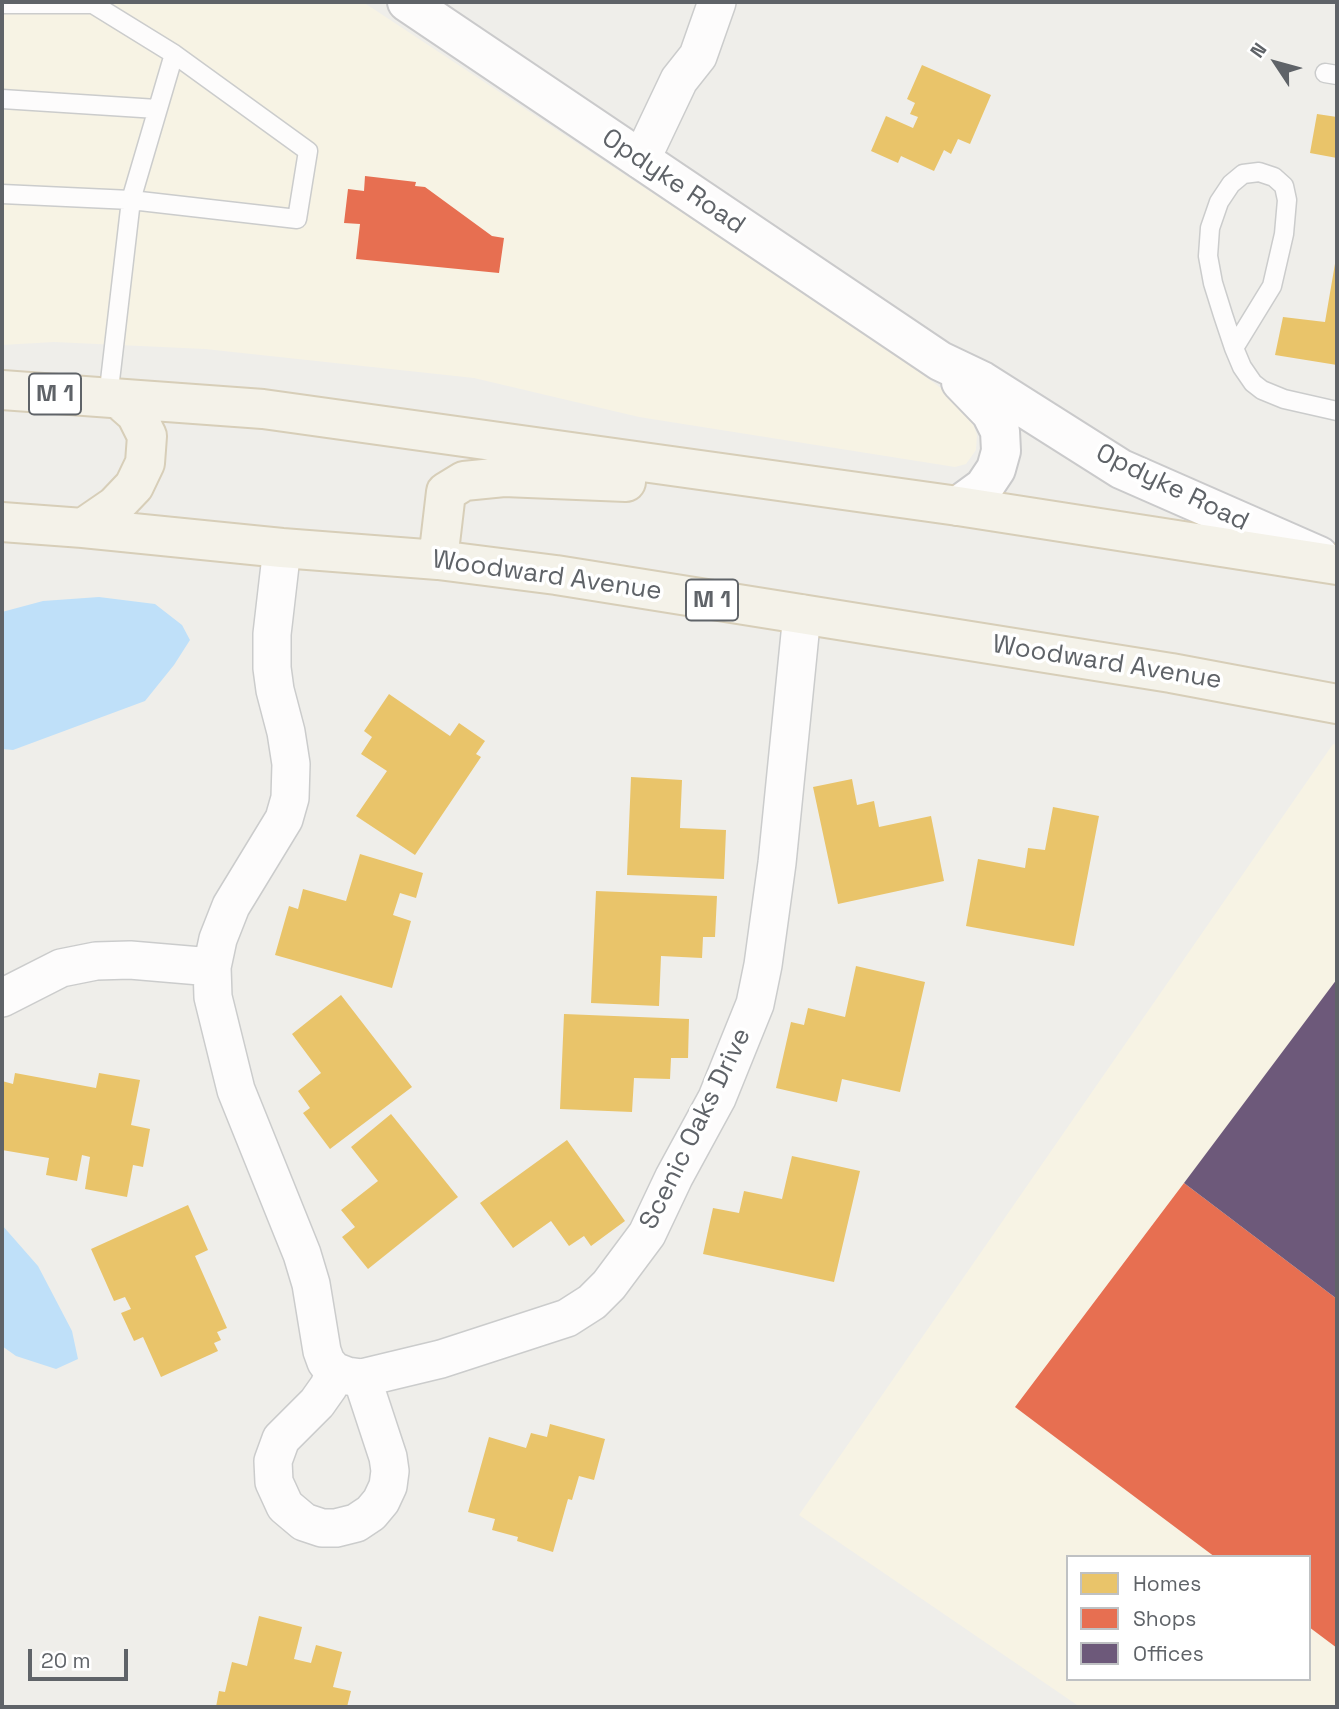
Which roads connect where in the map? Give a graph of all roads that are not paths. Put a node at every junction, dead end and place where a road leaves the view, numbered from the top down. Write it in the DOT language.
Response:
graph roads {
  1 [pos="407,2"];
  2 [pos="717,2"];
  3 [pos="92,3"];
  4 [pos="2,4"];
  5 [pos="174,54"];
  6 [pos="2,99"];
  7 [pos="157,109"];
  8 [pos="641,160"];
  9 [pos="2,194"];
  10 [pos="131,200"];
  11 [pos="1234,348"];
  12 [pos="940,361"];
  13 [pos="2,390"];
  14 [pos="113,399"];
  15 [pos="1337,411"];
  16 [pos="841,490"];
  17 [pos="958,506"];
  18 [pos="2,522"];
  19 [pos="83,528"];
  20 [pos="282,548"];
  21 [pos="438,560"];
  22 [pos="1337,564"];
  23 [pos="802,614"];
  24 [pos="1337,704"];
  25 [pos="212,967"];
  26 [pos="2,998"];
  1 -- 8 [label="main road, Opdyke Road"];
  2 -- 8 [label="street"];
  3 -- 4 [label="lane"];
  3 -- 5 [label="lane"];
  5 -- 7 [label="lane"];
  5 -- 10 [label="lane"];
  6 -- 7 [label="lane"];
  7 -- 10 [label="lane"];
  8 -- 12 [label="main road, Opdyke Road"];
  9 -- 10 [label="lane"];
  10 -- 14 [label="lane"];
  11 -- 11 [label="lane"];
  11 -- 15 [label="lane"];
  12 -- 17 [label="main road, Opdyke Road"];
  12 -- 22 [label="main road, Opdyke Road"];
  13 -- 14 [label="main road, M 1"];
  14 -- 16 [label="main road, M 1"];
  14 -- 19 [label="main road"];
  16 -- 17 [label="main road, M 1"];
  16 -- 21 [label="main road"];
  17 -- 22 [label="main road, M 1"];
  18 -- 19 [label="main road, Woodward Avenue / M 1"];
  19 -- 20 [label="main road, Woodward Avenue / M 1"];
  20 -- 21 [label="main road, Woodward Avenue / M 1"];
  20 -- 25 [label="street, Scenic Oaks Drive"];
  21 -- 23 [label="main road, Woodward Avenue / M 1"];
  23 -- 24 [label="main road, Woodward Avenue / M 1"];
  23 -- 25 [label="street, Scenic Oaks Drive"];
  25 -- 26 [label="street"];
}
